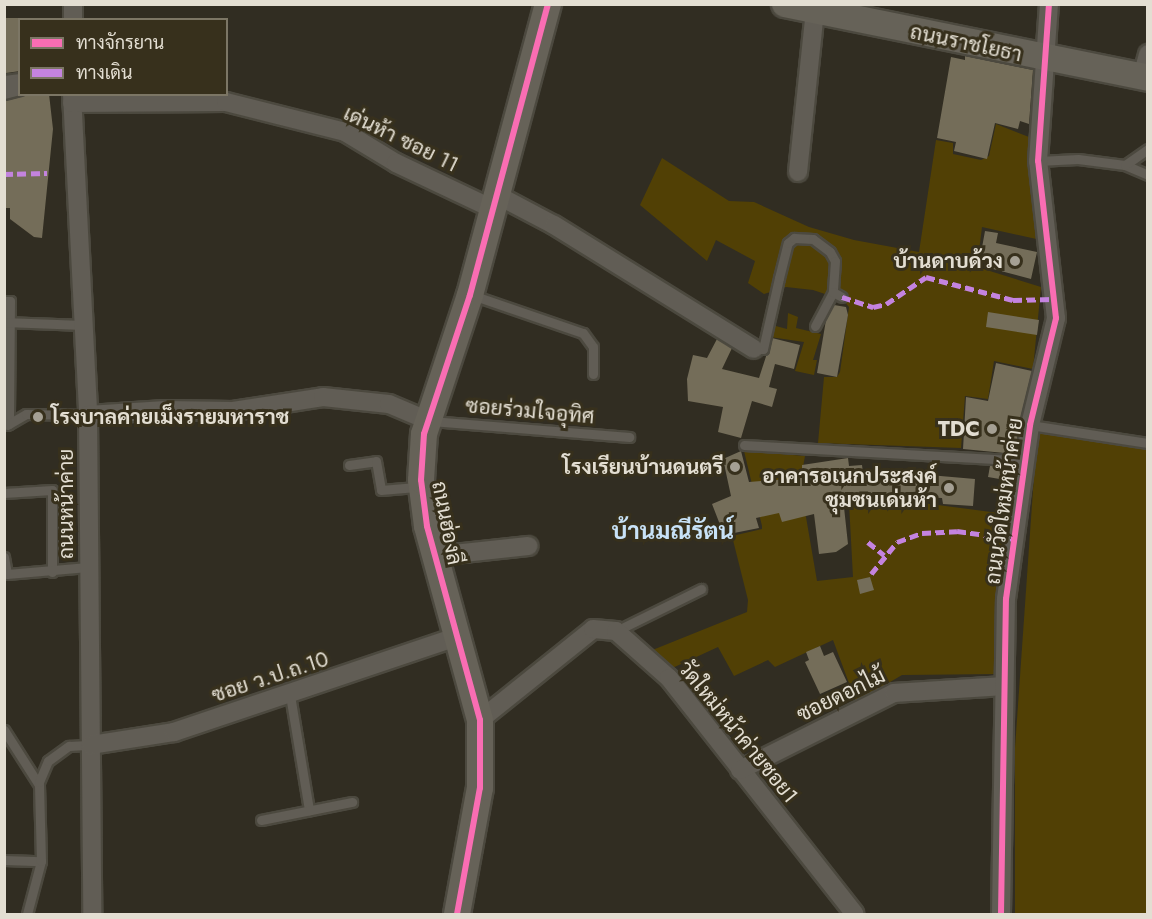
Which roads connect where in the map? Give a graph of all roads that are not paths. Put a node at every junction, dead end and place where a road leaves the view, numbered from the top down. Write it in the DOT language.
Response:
graph roads {
  1 [pos="548,4"];
  2 [pos="785,4"];
  3 [pos="1049,4"];
  4 [pos="815,11"];
  5 [pos="1043,59"];
  6 [pos="1146,70"];
  7 [pos="72,99"];
  8 [pos="1148,149"];
  9 [pos="1038,161"];
  10 [pos="1125,165"];
  11 [pos="798,172"];
  12 [pos="1148,175"];
  13 [pos="495,202"];
  14 [pos="470,295"];
  15 [pos="4,301"];
  16 [pos="7,322"];
  17 [pos="83,325"];
  18 [pos="815,326"];
  19 [pos="754,349"];
  20 [pos="593,374"];
  21 [pos="88,416"];
  22 [pos="429,421"];
  23 [pos="7,425"];
  24 [pos="1030,425"];
  25 [pos="629,437"];
  26 [pos="1148,443"];
  27 [pos="744,445"];
  28 [pos="1027,461"];
  29 [pos="349,465"];
  30 [pos="422,486"];
  31 [pos="4,493"];
  32 [pos="528,546"];
  33 [pos="435,556"];
  34 [pos="4,557"];
  35 [pos="88,567"];
  36 [pos="52,572"];
  37 [pos="701,589"];
  38 [pos="616,632"];
  39 [pos="459,636"];
  40 [pos="1004,686"];
  41 [pos="290,695"];
  42 [pos="480,720"];
  43 [pos="4,730"];
  44 [pos="91,745"];
  45 [pos="740,770"];
  46 [pos="39,785"];
  47 [pos="352,802"];
  48 [pos="309,810"];
  49 [pos="261,820"];
  50 [pos="4,860"];
  51 [pos="41,861"];
  52 [pos="853,914"];
  53 [pos="27,915"];
  54 [pos="92,915"];
  55 [pos="457,915"];
  56 [pos="1001,915"];
  1 -- 13 [label="street, ถนนฮ่องลี"];
  2 -- 4 [label="street, ถนนราชโยธา"];
  3 -- 5 [label="street, ถนนวัดใหม่หน้าค่าย"];
  4 -- 5 [label="street, ถนนราชโยธา"];
  4 -- 11 [label="street"];
  5 -- 6 [label="street, ถนนราชโยธา"];
  5 -- 9 [label="street, ถนนวัดใหม่หน้าค่าย"];
  7 -- 13 [label="street, เด่นห้า ซอย 11"];
  7 -- 17 [label="street, ถนนหน้าค่าย"];
  8 -- 10 [label="lane"];
  9 -- 10 [label="lane"];
  9 -- 24 [label="street, ถนนวัดใหม่หน้าค่าย"];
  10 -- 12 [label="lane"];
  13 -- 14 [label="street, ถนนฮ่องลี"];
  13 -- 19 [label="street, เด่นห้า ซอย 11"];
  14 -- 20 [label="lane"];
  14 -- 22 [label="street, ถนนฮ่องลี"];
  15 -- 16 [label="lane"];
  16 -- 17 [label="lane"];
  16 -- 23 [label="lane"];
  17 -- 21 [label="street, ถนนหน้าค่าย"];
  18 -- 19 [label="lane"];
  21 -- 22 [label="street"];
  21 -- 23 [label="lane"];
  21 -- 35 [label="street, ถนนหน้าค่าย"];
  22 -- 25 [label="lane, ซอยร่วมใจอุทิศ"];
  22 -- 30 [label="street, ถนนฮ่องลี"];
  24 -- 26 [label="lane"];
  24 -- 28 [label="street, ถนนวัดใหม่หน้าค่าย"];
  27 -- 28 [label="lane"];
  28 -- 40 [label="street, ถนนวัดใหม่หน้าค่าย"];
  29 -- 30 [label="lane"];
  30 -- 33 [label="street, ถนนฮ่องลี"];
  31 -- 36 [label="lane"];
  32 -- 33 [label="street"];
  33 -- 39 [label="street, ถนนฮ่องลี"];
  34 -- 36 [label="lane"];
  35 -- 36 [label="lane"];
  35 -- 44 [label="street, ถนนหน้าค่าย"];
  37 -- 38 [label="lane"];
  38 -- 42 [label="street"];
  38 -- 45 [label="street, วัดใหม่หน้าค่ายซอย1"];
  39 -- 41 [label="street, ซอย ว.ป.ถ.10"];
  39 -- 42 [label="street, ถนนฮ่องลี"];
  40 -- 45 [label="street, ซอยดอกไม้"];
  40 -- 56 [label="street, ถนนวัดใหม่หน้าค่าย"];
  41 -- 44 [label="street, ซอย ว.ป.ถ.10"];
  41 -- 48 [label="lane"];
  42 -- 55 [label="street, ถนนฮ่องลี"];
  43 -- 46 [label="lane"];
  44 -- 46 [label="lane"];
  44 -- 54 [label="street, ถนนหน้าค่าย"];
  45 -- 52 [label="street, วัดใหม่หน้าค่ายซอย1"];
  46 -- 51 [label="lane"];
  47 -- 48 [label="lane"];
  48 -- 49 [label="lane"];
  50 -- 51 [label="lane"];
  51 -- 53 [label="lane"];
}
